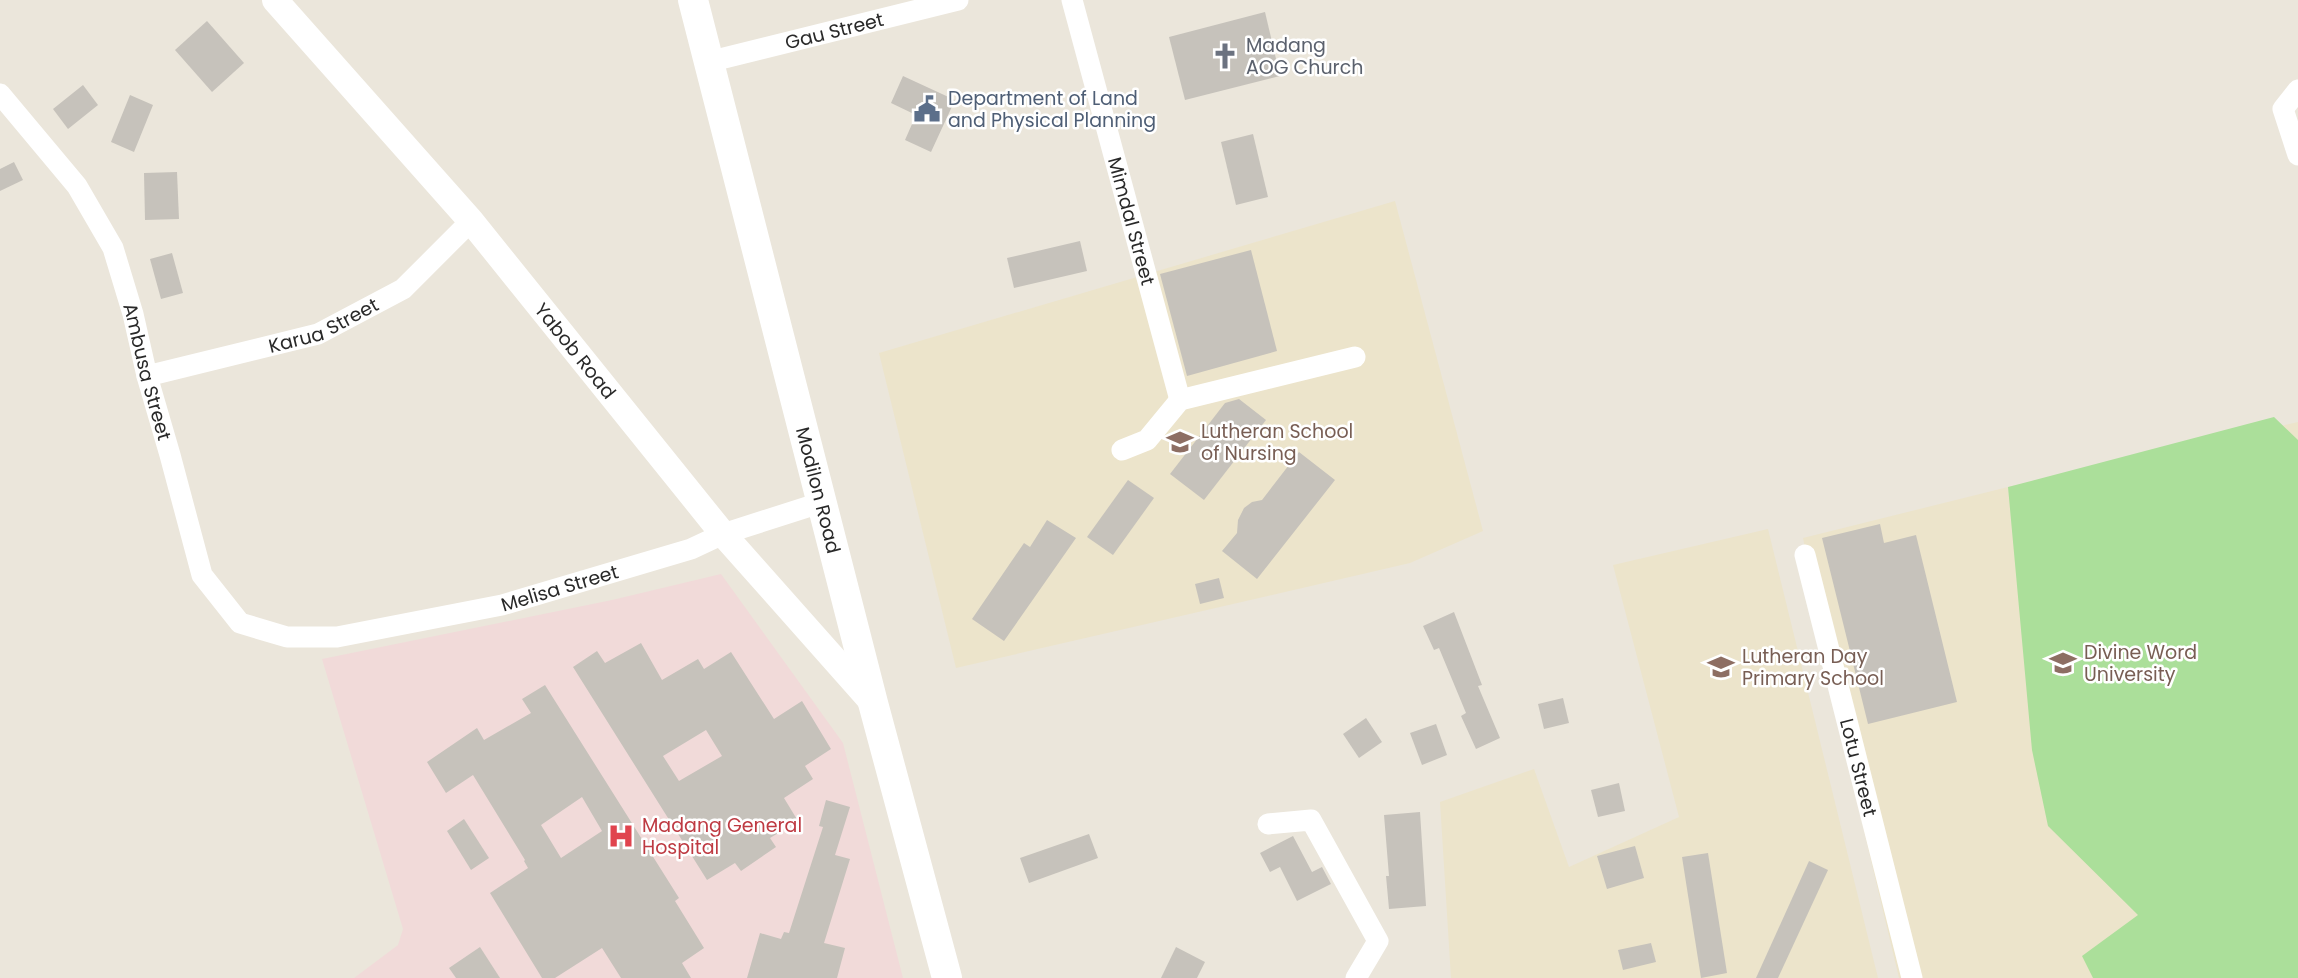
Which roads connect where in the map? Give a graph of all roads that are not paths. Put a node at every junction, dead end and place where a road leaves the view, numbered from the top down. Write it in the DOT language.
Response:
graph roads {
  1 [pos="275,0"];
  2 [pos="694,0"];
  3 [pos="958,0"];
  4 [pos="1072,0"];
  5 [pos="708,62"];
  6 [pos="2298,90"];
  7 [pos="0,94"];
  8 [pos="2298,155"];
  9 [pos="471,221"];
  10 [pos="1355,357"];
  11 [pos="147,376"];
  12 [pos="1180,400"];
  13 [pos="1122,450"];
  14 [pos="823,502"];
  15 [pos="723,534"];
  16 [pos="1805,555"];
  17 [pos="287,636"];
  18 [pos="873,704"];
  19 [pos="1268,824"];
  20 [pos="947,978"];
  21 [pos="1356,978"];
  22 [pos="1912,978"];
  1 -- 9 [label="street, Yabob Road"];
  2 -- 5 [label="main road, Modilon Road"];
  3 -- 5 [label="street, Gau Street"];
  4 -- 12 [label="street, Mimdal Street"];
  5 -- 14 [label="main road, Modilon Road"];
  6 -- 8 [label="street"];
  7 -- 11 [label="street, Ambusa Street"];
  9 -- 11 [label="street, Karua Street"];
  9 -- 15 [label="street, Yabob Road"];
  10 -- 12 [label="street"];
  11 -- 17 [label="street, Ambusa Street"];
  12 -- 13 [label="street"];
  14 -- 15 [label="street, Melisa Street"];
  14 -- 18 [label="main road, Modilon Road"];
  15 -- 17 [label="street, Melisa Street"];
  15 -- 18 [label="street, Yabob Road"];
  16 -- 22 [label="street, Lotu Street"];
  18 -- 20 [label="main road, Modilon Road"];
  19 -- 21 [label="street"];
}
